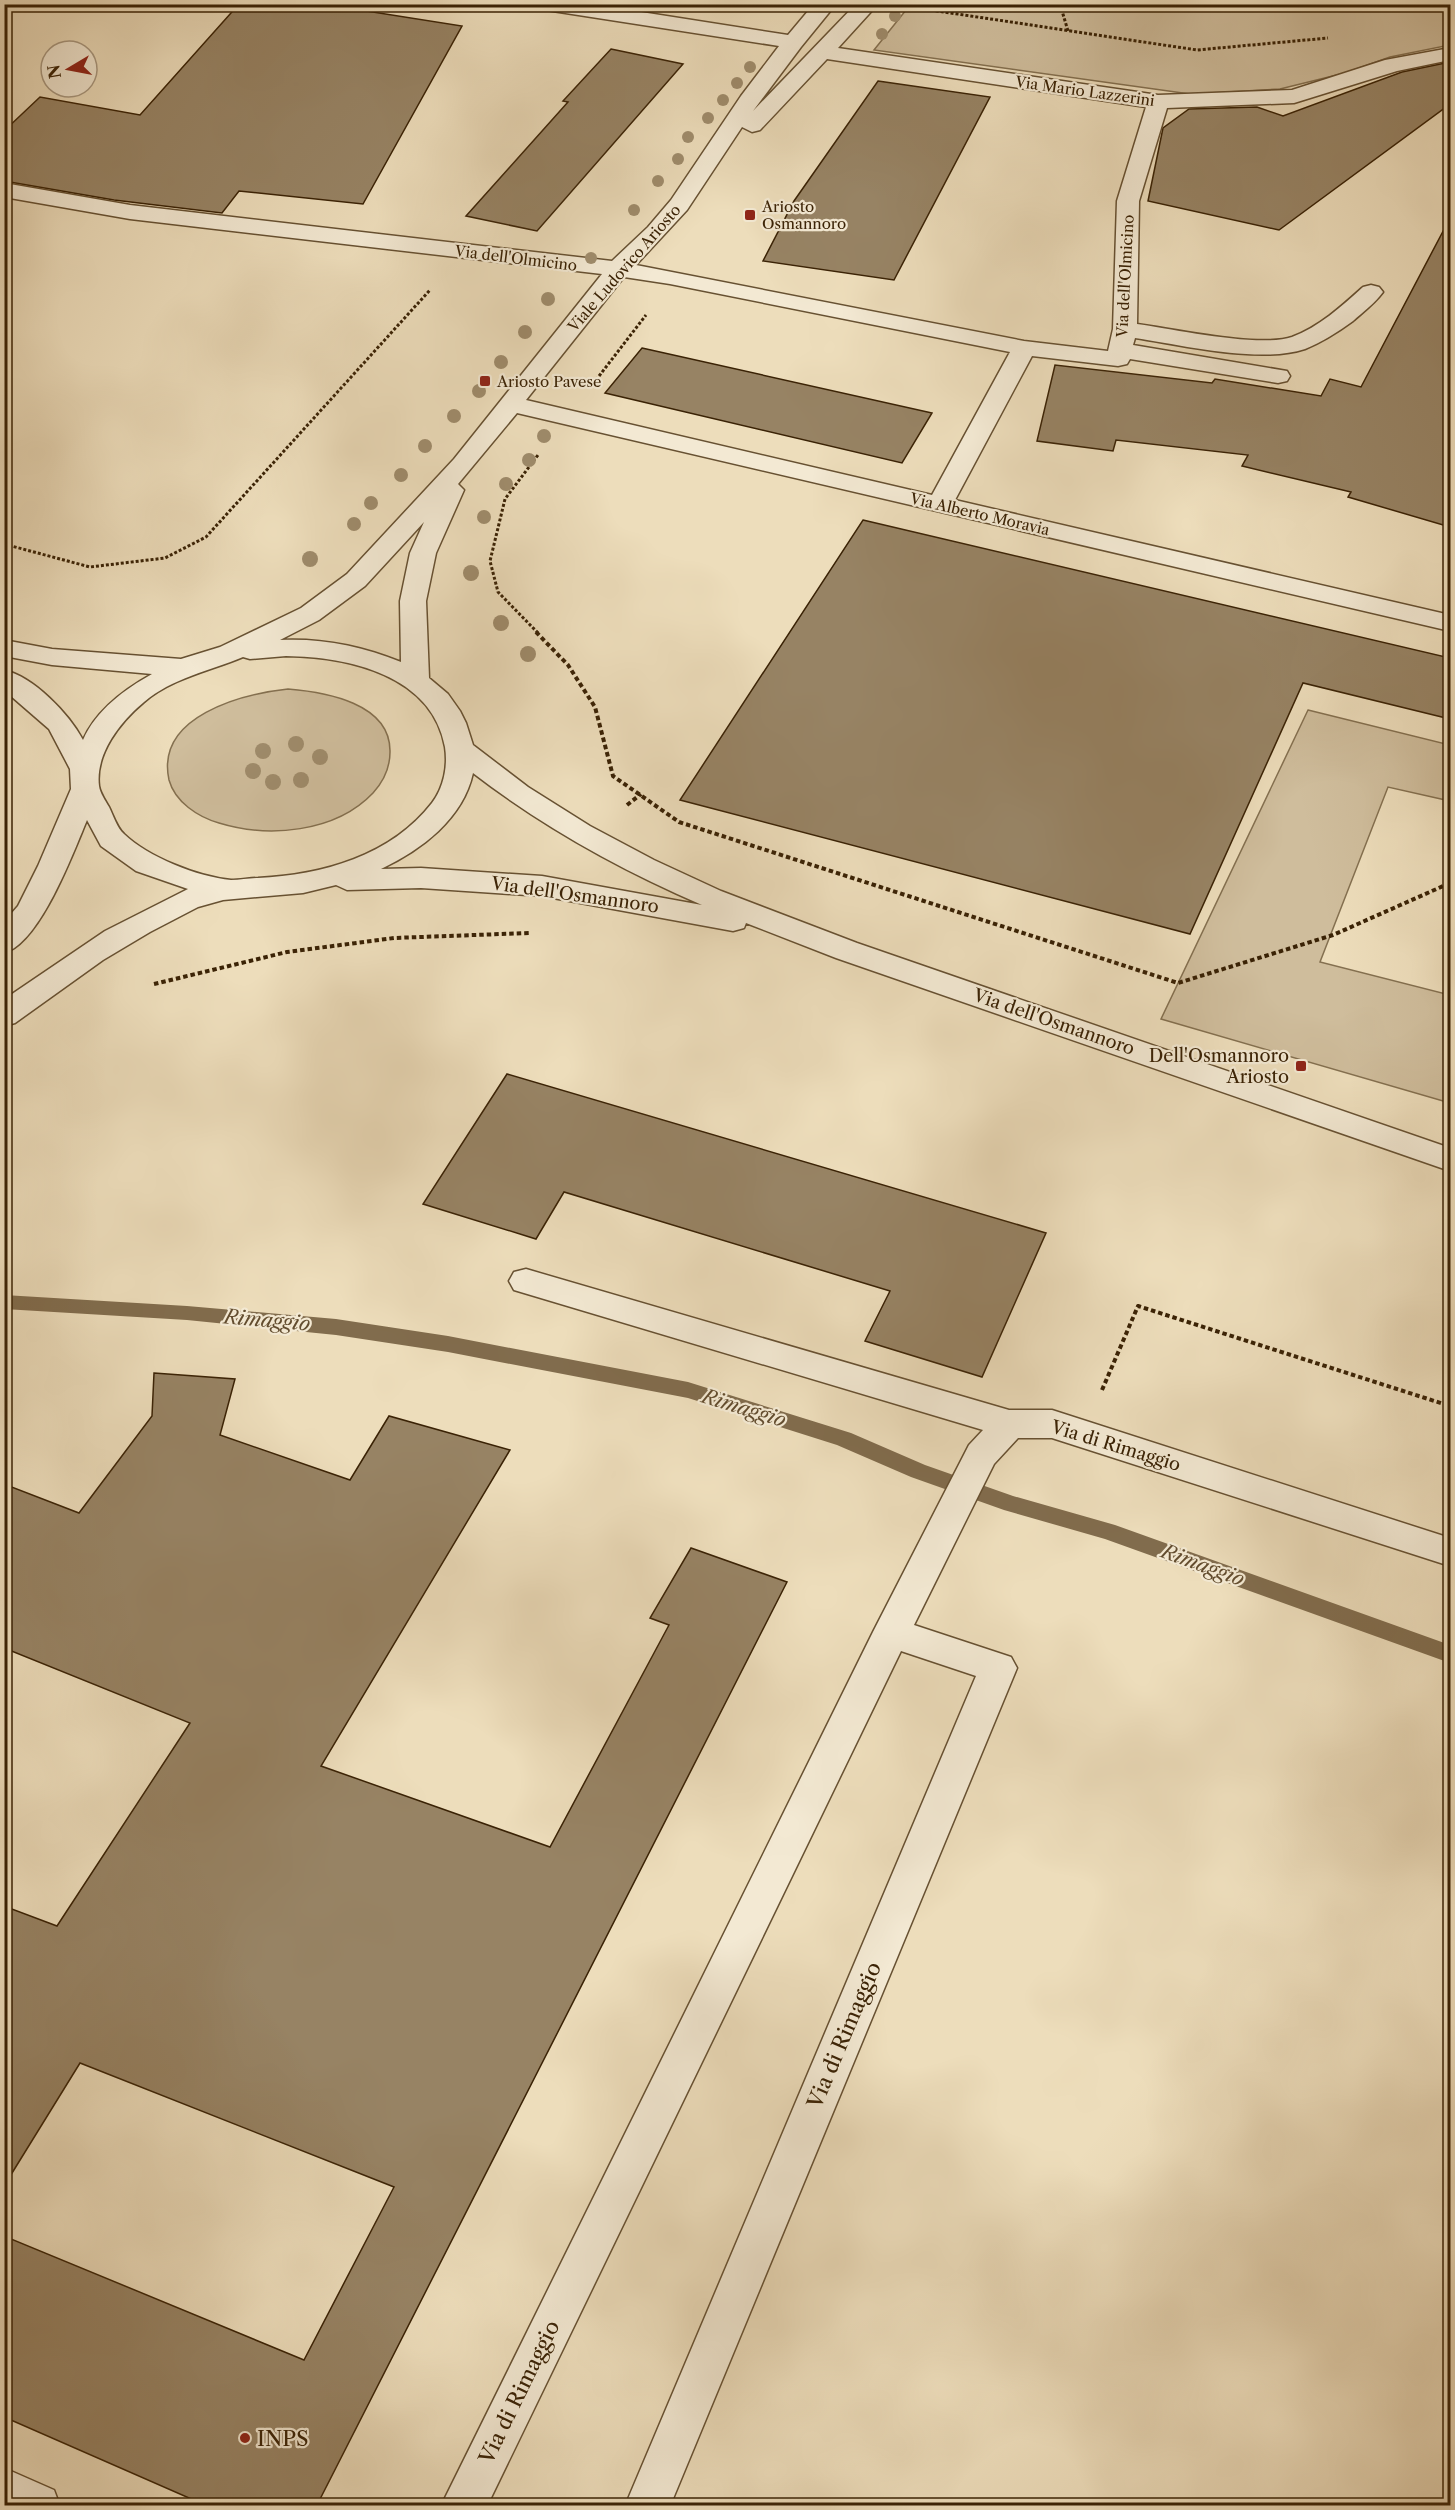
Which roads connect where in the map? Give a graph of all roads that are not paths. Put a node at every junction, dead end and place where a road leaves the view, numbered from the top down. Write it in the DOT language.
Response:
graph roads {
  1 [pos="546,4"];
  2 [pos="826,4"];
  3 [pos="868,4"];
  4 [pos="793,42"];
  5 [pos="824,52"];
  6 [pos="1450,54"];
  7 [pos="1158,102"];
  8 [pos="695,184"];
  9 [pos="4,190"];
  10 [pos="618,269"];
  11 [pos="1371,292"];
  12 [pos="1123,340"];
  13 [pos="1024,348"];
  14 [pos="1278,376"];
  15 [pos="510,404"];
  16 [pos="463,464"];
  17 [pos="939,505"];
  18 [pos="1450,622"];
  19 [pos="4,648"];
  20 [pos="230,653"];
  21 [pos="183,668"];
  22 [pos="4,678"];
  23 [pos="415,679"];
  24 [pos="460,749"];
  25 [pos="85,779"];
  26 [pos="317,881"];
  27 [pos="226,888"];
  28 [pos="794,932"];
  29 [pos="4,943"];
  30 [pos="4,1016"];
  31 [pos="1450,1160"];
  32 [pos="526,1281"];
  33 [pos="1009,1424"];
  34 [pos="1450,1552"];
  35 [pos="891,1632"];
  36 [pos="4,2490"];
  37 [pos="38,2505"];
  38 [pos="463,2505"];
  39 [pos="647,2505"];
  1 -- 4 [label="street"];
  2 -- 4 [label="street, Viale Ludovico Ariosto"];
  3 -- 5 [label="street, Viale Ludovico Ariosto"];
  4 -- 8 [label="street, Viale Ludovico Ariosto"];
  5 -- 7 [label="street, Via Mario Lazzerini"];
  5 -- 8 [label="street, Viale Ludovico Ariosto"];
  6 -- 7 [label="street, Via Mario Lazzerini"];
  7 -- 12 [label="street, Via dell'Olmicino"];
  8 -- 10 [label="street, Viale Ludovico Ariosto"];
  9 -- 10 [label="street, Via dell'Olmicino"];
  10 -- 13 [label="street, Via dell'Olmicino"];
  10 -- 15 [label="street, Viale Ludovico Ariosto"];
  11 -- 12 [label="street"];
  12 -- 13 [label="street, Via dell'Olmicino"];
  12 -- 14 [label="street"];
  13 -- 17 [label="street"];
  15 -- 16 [label="street, Viale Ludovico Ariosto"];
  15 -- 17 [label="street, Via Alberto Moravia"];
  16 -- 20 [label="street, Viale Ludovico Ariosto"];
  16 -- 23 [label="street, Viale Ludovico Ariosto"];
  17 -- 18 [label="street, Via Alberto Moravia"];
  19 -- 21 [label="street"];
  20 -- 21 [label="street, Viale Ludovico Ariosto"];
  20 -- 23 [label="street, Viale Ludovico Ariosto"];
  21 -- 25 [label="street, Viale Ludovico Ariosto"];
  22 -- 25 [label="street"];
  23 -- 24 [label="street, Viale Ludovico Ariosto"];
  24 -- 26 [label="street, Viale Ludovico Ariosto"];
  24 -- 28 [label="street, Via dell'Osmannoro"];
  25 -- 27 [label="street, Viale Ludovico Ariosto"];
  25 -- 29 [label="street, Viale Ludovico Ariosto"];
  26 -- 27 [label="street, Viale Ludovico Ariosto"];
  26 -- 28 [label="street, Via dell'Osmannoro"];
  27 -- 30 [label="street, Viale Ludovico Ariosto"];
  28 -- 31 [label="street, Via dell'Osmannoro"];
  32 -- 33 [label="street"];
  33 -- 34 [label="street, Via di Rimaggio"];
  33 -- 35 [label="street, Via di Rimaggio"];
  35 -- 38 [label="street, Via di Rimaggio"];
  35 -- 39 [label="street, Via di Rimaggio"];
  36 -- 37 [label="street"];
}
